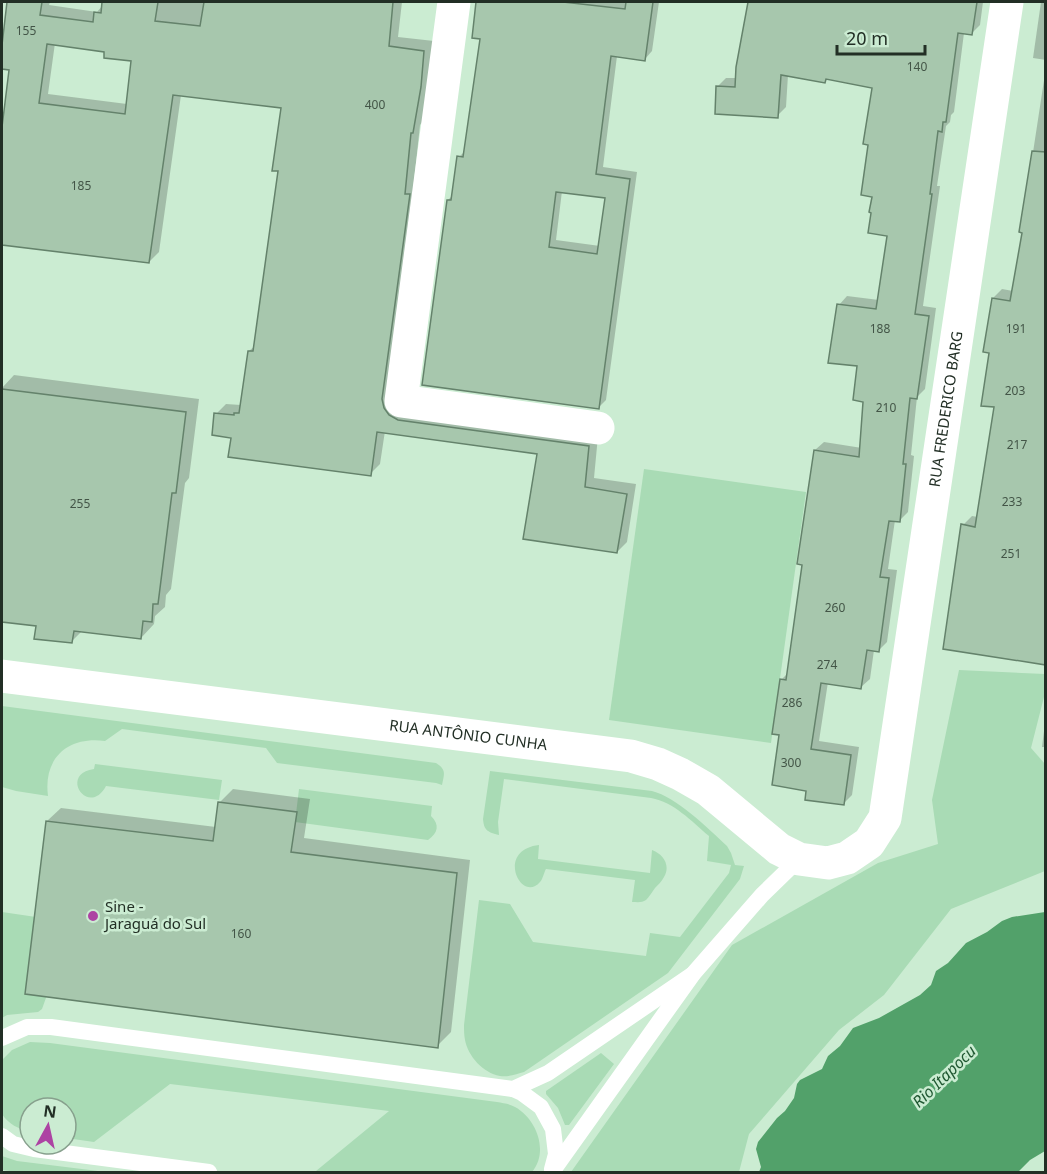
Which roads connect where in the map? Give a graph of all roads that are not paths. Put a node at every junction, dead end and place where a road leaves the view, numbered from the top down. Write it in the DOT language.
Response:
graph roads {
  1 [pos="454,2"];
  2 [pos="1007,2"];
  3 [pos="598,428"];
  4 [pos="2,676"];
  5 [pos="885,818"];
  6 [pos="799,859"];
  7 [pos="693,974"];
  8 [pos="2,1038"];
  9 [pos="513,1089"];
  10 [pos="2,1136"];
  11 [pos="209,1173"];
  12 [pos="551,1173"];
  1 -- 3 [label="street"];
  2 -- 5 [label="street, RUA FREDERICO BARG"];
  4 -- 6 [label="street, RUA ANTÔNIO CUNHA"];
  5 -- 6 [label="street, RUA ANTÔNIO CUNHA"];
  6 -- 7 [label="lane"];
  7 -- 9 [label="lane"];
  7 -- 12 [label="lane"];
  8 -- 9 [label="lane"];
  9 -- 12 [label="lane"];
  10 -- 11 [label="lane"];
}
